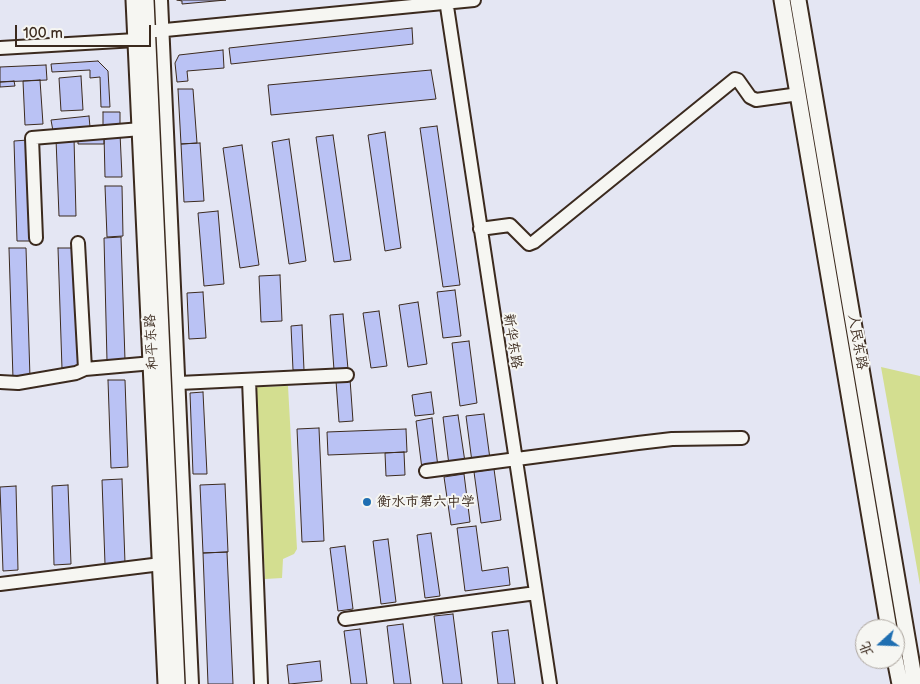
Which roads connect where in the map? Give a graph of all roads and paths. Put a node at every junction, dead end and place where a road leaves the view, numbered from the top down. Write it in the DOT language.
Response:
graph roads {
  1 [pos="134,0"];
  2 [pos="146,0"];
  3 [pos="161,0"];
  4 [pos="474,0"];
  5 [pos="782,0"];
  6 [pos="798,0"];
  7 [pos="447,1"];
  8 [pos="163,30"];
  9 [pos="142,36"];
  10 [pos="0,48"];
  11 [pos="799,94"];
  12 [pos="141,129"];
  13 [pos="480,229"];
  14 [pos="36,238"];
  15 [pos="78,243"];
  16 [pos="153,363"];
  17 [pos="84,369"];
  18 [pos="347,375"];
  19 [pos="249,380"];
  20 [pos="0,382"];
  21 [pos="179,383"];
  22 [pos="742,438"];
  23 [pos="515,459"];
  24 [pos="426,471"];
  25 [pos="161,564"];
  26 [pos="0,584"];
  27 [pos="536,593"];
  28 [pos="345,619"];
  29 [pos="887,619"];
  30 [pos="896,669"];
  31 [pos="166,684"];
  32 [pos="178,684"];
  33 [pos="192,684"];
  34 [pos="261,684"];
  35 [pos="550,684"];
  36 [pos="900,684"];
  37 [pos="915,684"];
  1 -- 9 [label="main road, 和平东路"];
  2 -- 9 [label="main road, 和平东路"];
  3 -- 8 [label="street"];
  4 -- 7 [label="street"];
  5 -- 11 [label="main road, 人民东路"];
  6 -- 37 [label="main road, 人民东路"];
  7 -- 8 [label="street"];
  7 -- 13 [label="street, 新华东路"];
  8 -- 9 [label="street"];
  8 -- 21 [label="street"];
  9 -- 10 [label="street"];
  9 -- 12 [label="main road, 和平东路"];
  9 -- 32 [label="main road, 和平东路"];
  11 -- 13 [label="street"];
  11 -- 29 [label="main road, 人民东路"];
  12 -- 14 [label="street"];
  12 -- 16 [label="main road, 和平东路"];
  13 -- 23 [label="street, 新华东路"];
  15 -- 17 [label="street"];
  16 -- 17 [label="street"];
  16 -- 25 [label="main road, 和平东路"];
  17 -- 20 [label="street"];
  18 -- 19 [label="street"];
  19 -- 21 [label="street"];
  19 -- 34 [label="street"];
  21 -- 33 [label="street"];
  22 -- 23 [label="street"];
  23 -- 24 [label="street"];
  23 -- 27 [label="street, 新华东路"];
  25 -- 26 [label="street"];
  25 -- 31 [label="main road, 和平东路"];
  27 -- 28 [label="street"];
  27 -- 35 [label="street, 新华东路"];
  30 -- 36 [label="main road"];
}
